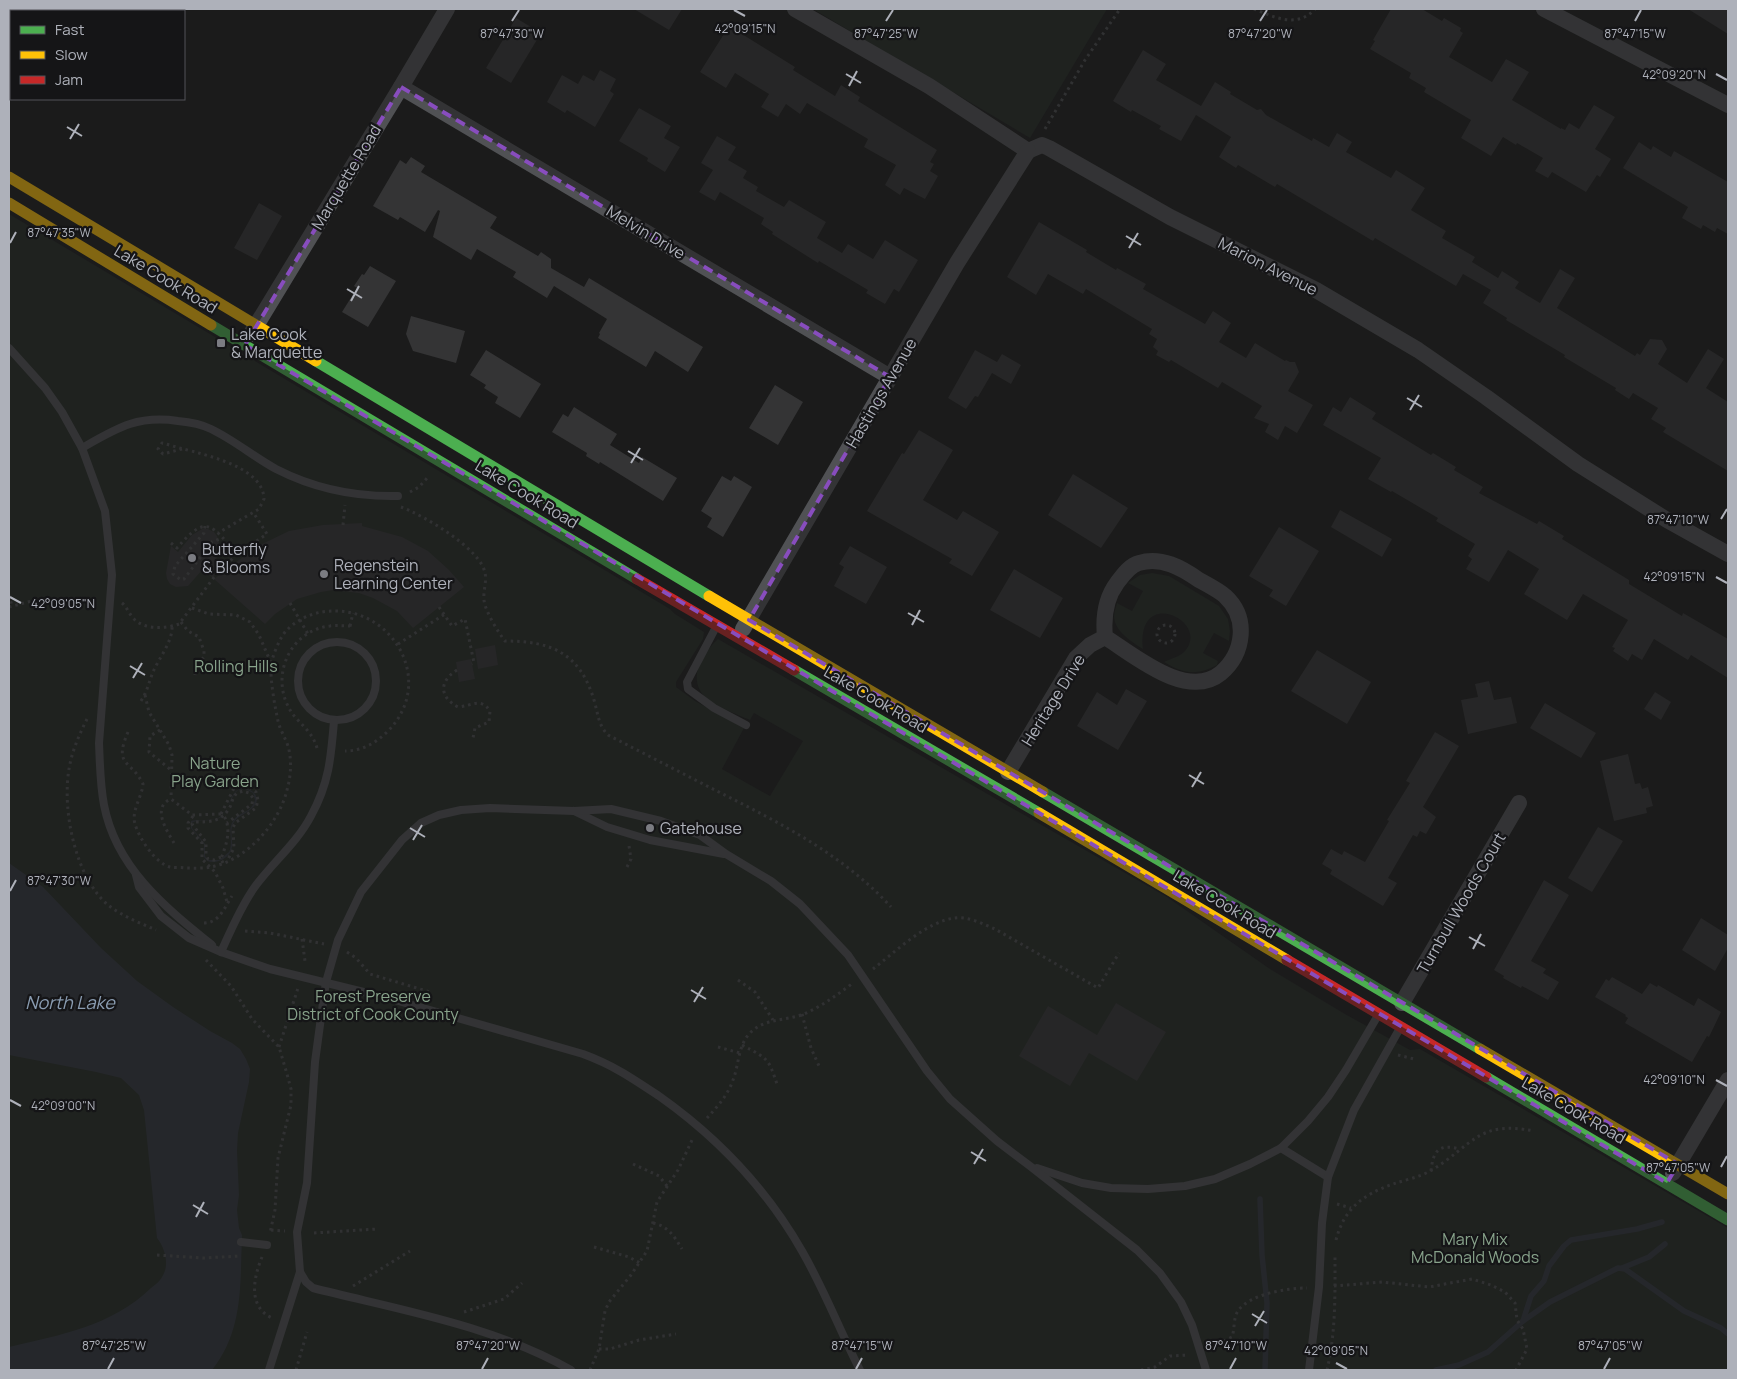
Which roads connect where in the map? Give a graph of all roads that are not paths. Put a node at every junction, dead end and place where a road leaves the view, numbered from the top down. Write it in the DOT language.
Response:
graph roads {
  1 [pos="447,9"];
  2 [pos="796,9"];
  3 [pos="1544,9"];
  4 [pos="401,87"];
  5 [pos="1728,105"];
  6 [pos="1031,149"];
  7 [pos="9,177"];
  8 [pos="9,203"];
  9 [pos="256,326"];
  10 [pos="245,345"];
  11 [pos="9,348"];
  12 [pos="890,377"];
  13 [pos="82,448"];
  14 [pos="374,496"];
  15 [pos="398,496"];
  16 [pos="382,502"];
  17 [pos="1728,554"];
  18 [pos="723,617"];
  19 [pos="749,620"];
  20 [pos="738,637"];
  21 [pos="1106,637"];
  22 [pos="334,721"];
  23 [pos="746,725"];
  24 [pos="1008,772"];
  25 [pos="1519,803"];
  26 [pos="574,811"];
  27 [pos="726,854"];
  28 [pos="222,952"];
  29 [pos="326,982"];
  30 [pos="1395,1013"];
  31 [pos="1728,1080"];
  32 [pos="1281,1148"];
  33 [pos="1678,1164"];
  34 [pos="1030,1166"];
  35 [pos="1328,1177"];
  36 [pos="1667,1183"];
  37 [pos="1728,1194"];
  38 [pos="1728,1220"];
  39 [pos="241,1242"];
  40 [pos="267,1244"];
  41 [pos="300,1272"];
  42 [pos="268,1370"];
  43 [pos="570,1370"];
  44 [pos="860,1370"];
  45 [pos="1206,1370"];
  46 [pos="1309,1370"];
  1 -- 4 [label="street, Marquette Road"];
  2 -- 6 [label="street, Marion Avenue"];
  3 -- 5 [label="street"];
  4 -- 9 [label="street, Marquette Road"];
  4 -- 12 [label="street, Melvin Drive"];
  6 -- 12 [label="street, Hastings Avenue"];
  6 -- 17 [label="street, Marion Avenue"];
  7 -- 9 [label="main road, Lake Cook Road"];
  8 -- 10 [label="main road, Lake Cook Road"];
  9 -- 10 [label="street, Marquette Road"];
  9 -- 18 [label="main road, Lake Cook Road"];
  10 -- 18 [label="main road, Lake Cook Road"];
  11 -- 13 [label="lane"];
  12 -- 19 [label="street, Hastings Avenue"];
  13 -- 14 [label="lane"];
  13 -- 28 [label="lane"];
  14 -- 15 [label="lane"];
  14 -- 16 [label="lane"];
  18 -- 19 [label="main road, Lake Cook Road"];
  18 -- 20 [label="main road, Lake Cook Road"];
  18 -- 23 [label="lane"];
  19 -- 20 [label="street, Hastings Avenue"];
  19 -- 24 [label="main road, Lake Cook Road"];
  20 -- 30 [label="main road, Lake Cook Road"];
  21 -- 21 [label="street"];
  21 -- 24 [label="street, Heritage Drive"];
  22 -- 22 [label="lane"];
  22 -- 28 [label="lane"];
  24 -- 30 [label="main road, Lake Cook Road"];
  25 -- 30 [label="street, Turnbull Woods Court"];
  26 -- 27 [label="lane"];
  26 -- 27 [label="lane"];
  26 -- 29 [label="lane"];
  27 -- 34 [label="lane"];
  28 -- 29 [label="lane"];
  29 -- 41 [label="lane"];
  29 -- 44 [label="lane"];
  30 -- 32 [label="lane"];
  30 -- 33 [label="main road, Lake Cook Road"];
  30 -- 35 [label="lane"];
  30 -- 36 [label="main road, Lake Cook Road"];
  31 -- 33 [label="street"];
  32 -- 34 [label="lane"];
  32 -- 35 [label="lane"];
  33 -- 36 [label="street"];
  33 -- 37 [label="main road, Lake Cook Road"];
  34 -- 45 [label="lane"];
  35 -- 46 [label="lane"];
  36 -- 38 [label="main road, Lake Cook Road"];
  39 -- 40 [label="lane"];
  41 -- 42 [label="lane"];
  41 -- 43 [label="lane"];
}
